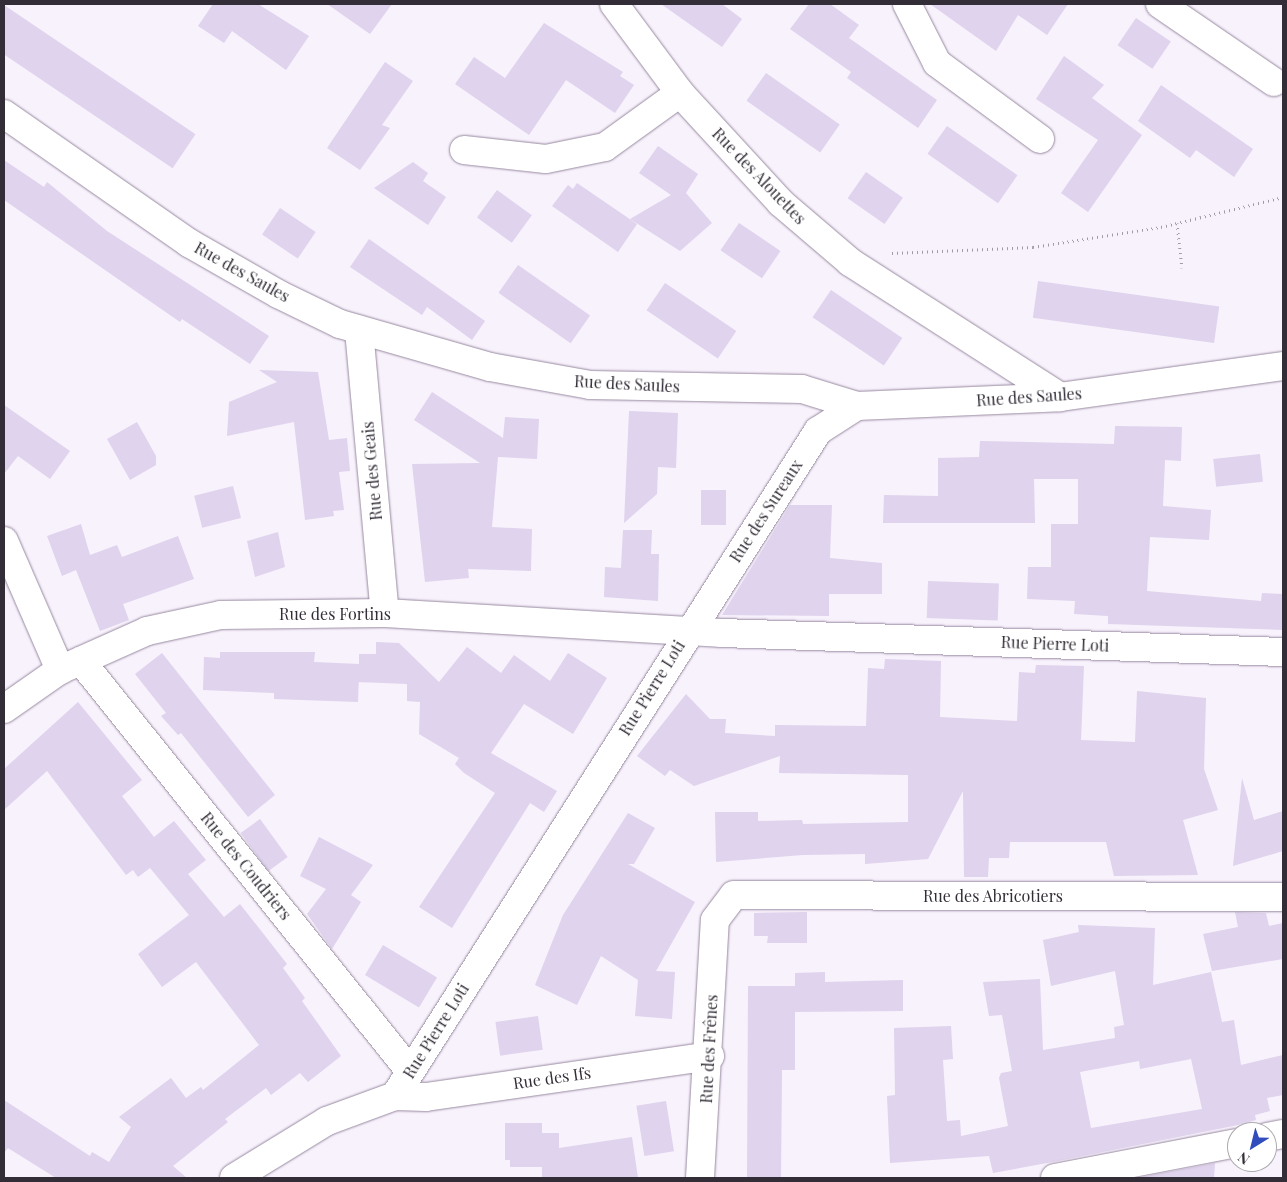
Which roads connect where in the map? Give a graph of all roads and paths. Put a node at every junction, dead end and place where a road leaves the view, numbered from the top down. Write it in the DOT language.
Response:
graph roads {
  1 [pos="614,4"];
  2 [pos="907,4"];
  3 [pos="1160,4"];
  4 [pos="1274,82"];
  5 [pos="680,93"];
  6 [pos="4,114"];
  7 [pos="1040,138"];
  8 [pos="464,150"];
  9 [pos="1283,197"];
  10 [pos="1177,223"];
  11 [pos="890,254"];
  12 [pos="1182,268"];
  13 [pos="359,330"];
  14 [pos="1283,366"];
  15 [pos="1060,397"];
  16 [pos="857,406"];
  17 [pos="4,541"];
  18 [pos="384,613"];
  19 [pos="688,630"];
  20 [pos="1283,652"];
  21 [pos="70,666"];
  22 [pos="4,709"];
  23 [pos="1283,897"];
  24 [pos="715,920"];
  25 [pos="710,1056"];
  26 [pos="410,1070"];
  27 [pos="394,1096"];
  28 [pos="1227,1145"];
  29 [pos="234,1178"];
  30 [pos="700,1178"];
  31 [pos="1055,1178"];
  1 -- 5 [label="street, Rue des Alouettes"];
  2 -- 7 [label="street"];
  3 -- 4 [label="street"];
  5 -- 8 [label="street"];
  5 -- 15 [label="street, Rue des Alouettes"];
  6 -- 13 [label="street, Rue des Saules"];
  9 -- 10 [label="path"];
  10 -- 11 [label="path"];
  10 -- 12 [label="path"];
  13 -- 16 [label="street, Rue des Saules"];
  13 -- 18 [label="street, Rue des Geais"];
  14 -- 15 [label="street, Rue des Saules"];
  15 -- 16 [label="street, Rue des Saules"];
  16 -- 19 [label="street, Rue des Sureaux"];
  17 -- 21 [label="street, Rue des Coudriers"];
  18 -- 19 [label="street, Rue des Fortins"];
  18 -- 21 [label="street, Rue des Fortins"];
  19 -- 20 [label="street, Rue Pierre Loti"];
  19 -- 26 [label="street, Rue Pierre Loti"];
  21 -- 22 [label="street, Rue des Fortins"];
  21 -- 26 [label="street, Rue des Coudriers"];
  23 -- 24 [label="street, Rue des Abricotiers"];
  24 -- 25 [label="street, Rue des Frênes"];
  25 -- 27 [label="street, Rue des Ifs"];
  25 -- 30 [label="street, Rue des Frênes"];
  26 -- 27 [label="street, Rue Pierre Loti"];
  27 -- 29 [label="street, Rue Pierre Loti"];
  28 -- 31 [label="street"];
}
